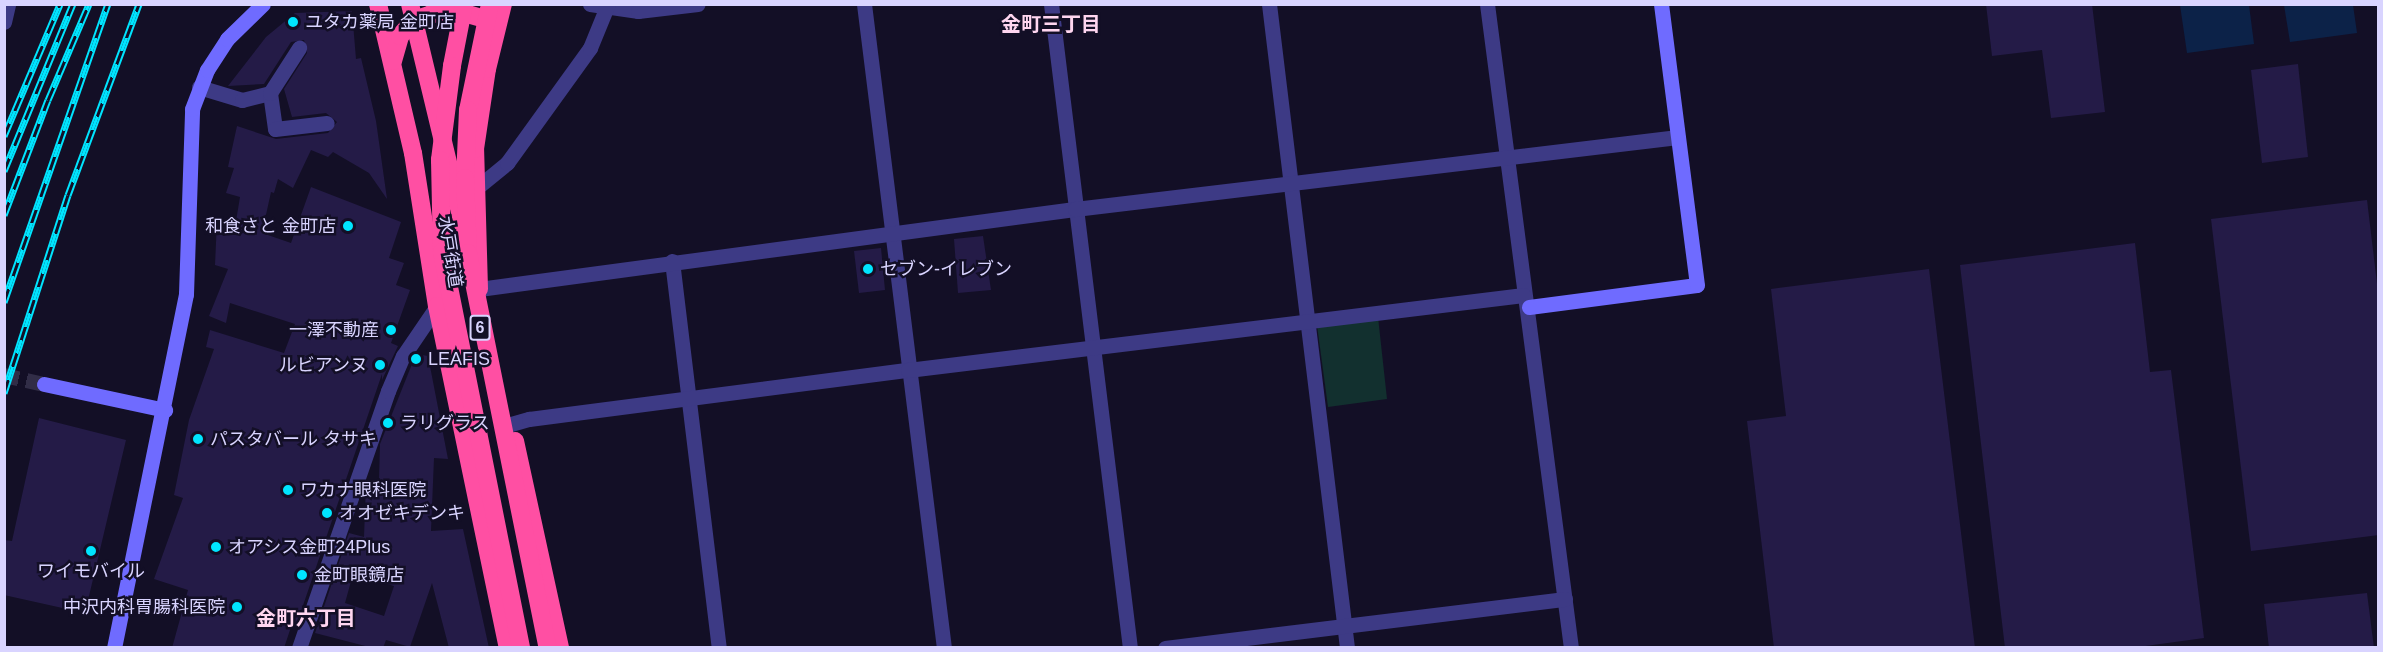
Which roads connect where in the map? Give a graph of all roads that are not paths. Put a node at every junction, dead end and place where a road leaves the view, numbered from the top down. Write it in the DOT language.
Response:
graph roads {
  1 [pos="263,4"];
  2 [pos="378,4"];
  3 [pos="464,4"];
  4 [pos="490,4"];
  5 [pos="503,4"];
  6 [pos="590,4"];
  7 [pos="698,4"];
  8 [pos="864,4"];
  9 [pos="1051,4"];
  10 [pos="1269,4"];
  11 [pos="1487,4"];
  12 [pos="1662,4"];
  13 [pos="607,7"];
  14 [pos="412,12"];
  15 [pos="498,23"];
  16 [pos="300,48"];
  17 [pos="393,63"];
  18 [pos="199,87"];
  19 [pos="270,93"];
  20 [pos="327,123"];
  21 [pos="1678,137"];
  22 [pos="1506,157"];
  23 [pos="1292,184"];
  24 [pos="474,190"];
  25 [pos="1075,209"];
  26 [pos="891,232"];
  27 [pos="672,261"];
  28 [pos="478,289"];
  29 [pos="1526,301"];
  30 [pos="437,306"];
  31 [pos="1307,322"];
  32 [pos="1095,348"];
  33 [pos="908,370"];
  34 [pos="44,384"];
  35 [pos="689,399"];
  36 [pos="165,410"];
  37 [pos="511,424"];
  38 [pos="1565,598"];
  39 [pos="1345,626"];
  40 [pos="114,648"];
  41 [pos="299,648"];
  42 [pos="508,648"];
  43 [pos="521,648"];
  44 [pos="548,648"];
  45 [pos="560,648"];
  46 [pos="720,648"];
  47 [pos="944,648"];
  48 [pos="1130,648"];
  49 [pos="1165,648"];
  50 [pos="1347,648"];
  51 [pos="1571,648"];
  1 -- 18 [label="street"];
  2 -- 17 [label="highway, 水戸街道 / 6"];
  3 -- 43 [label="highway, 水戸街道 / 6, bridge"];
  4 -- 44 [label="highway, 水戸街道 / 6, bridge"];
  5 -- 15 [label="highway"];
  6 -- 13 [label="street"];
  7 -- 13 [label="street"];
  8 -- 26 [label="street"];
  9 -- 25 [label="street"];
  10 -- 23 [label="street"];
  11 -- 22 [label="street"];
  12 -- 21 [label="street"];
  13 -- 24 [label="street"];
  14 -- 15 [label="highway"];
  14 -- 17 [label="highway"];
  14 -- 28 [label="highway"];
  15 -- 24 [label="highway"];
  16 -- 19 [label="street"];
  17 -- 30 [label="highway, 水戸街道 / 6"];
  18 -- 19 [label="street"];
  18 -- 36 [label="street"];
  19 -- 20 [label="street"];
  21 -- 22 [label="street"];
  21 -- 29 [label="street"];
  22 -- 23 [label="street"];
  22 -- 29 [label="street"];
  23 -- 25 [label="street"];
  23 -- 31 [label="street"];
  24 -- 28 [label="highway"];
  25 -- 26 [label="street"];
  25 -- 32 [label="street"];
  26 -- 27 [label="street"];
  26 -- 33 [label="street"];
  27 -- 28 [label="street"];
  27 -- 35 [label="street"];
  28 -- 30 [label="street"];
  28 -- 37 [label="highway, 水戸街道 / 6"];
  29 -- 31 [label="street"];
  29 -- 38 [label="street"];
  30 -- 41 [label="street"];
  30 -- 42 [label="highway, 水戸街道 / 6"];
  31 -- 32 [label="street"];
  31 -- 39 [label="street"];
  32 -- 33 [label="street"];
  32 -- 48 [label="street"];
  33 -- 35 [label="street"];
  33 -- 47 [label="street"];
  34 -- 36 [label="street"];
  35 -- 37 [label="street"];
  35 -- 46 [label="street"];
  36 -- 40 [label="street"];
  37 -- 45 [label="highway, 水戸街道 / 6"];
  38 -- 39 [label="street"];
  38 -- 51 [label="street"];
  39 -- 49 [label="street"];
  39 -- 50 [label="street"];
}
